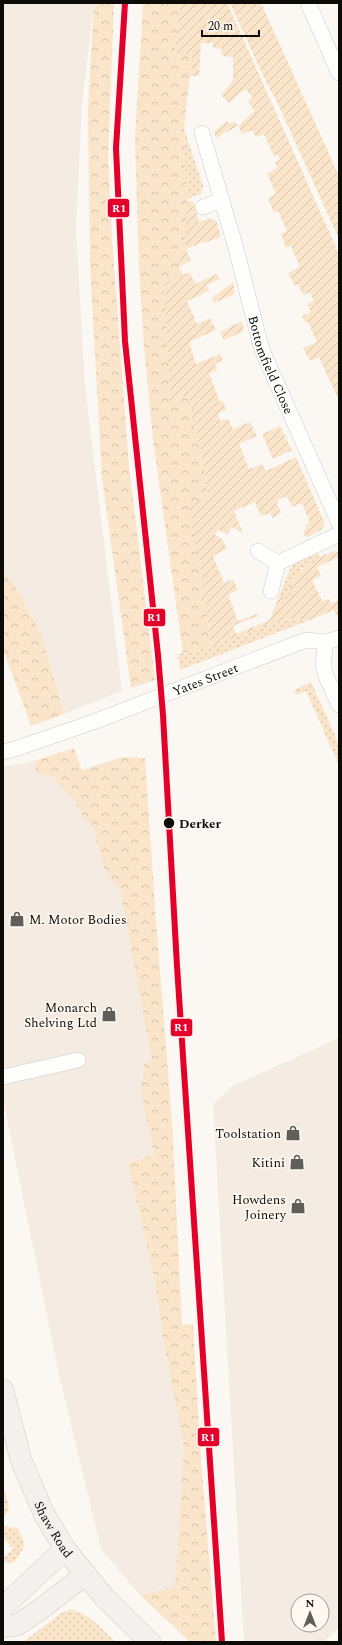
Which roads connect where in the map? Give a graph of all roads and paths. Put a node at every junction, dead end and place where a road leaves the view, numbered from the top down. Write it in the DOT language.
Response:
graph roads {
  1 [pos="308,3"];
  2 [pos="339,73"];
  3 [pos="202,133"];
  4 [pos="222,200"];
  5 [pos="202,207"];
  6 [pos="339,523"];
  7 [pos="339,534"];
  8 [pos="258,551"];
  9 [pos="278,563"];
  10 [pos="271,591"];
  11 [pos="332,640"];
  12 [pos="339,705"];
  13 [pos="3,752"];
  14 [pos="78,1060"];
  15 [pos="3,1077"];
  16 [pos="3,1390"];
  17 [pos="65,1549"];
  18 [pos="86,1574"];
  19 [pos="3,1607"];
  20 [pos="3,1627"];
  21 [pos="150,1642"];
  1 -- 2 [label="street"];
  3 -- 4 [label="street, Bottomfield Close"];
  4 -- 5 [label="street"];
  4 -- 6 [label="street, Bottomfield Close"];
  7 -- 9 [label="street"];
  8 -- 9 [label="street"];
  9 -- 10 [label="street"];
  11 -- 12 [label="street"];
  11 -- 13 [label="street, Yates Street"];
  14 -- 15 [label="street"];
  16 -- 17 [label="main road, Shaw Road"];
  17 -- 18 [label="main road, Shaw Road"];
  17 -- 19 [label="main road"];
  18 -- 20 [label="main road"];
  18 -- 21 [label="main road, Shaw Road"];
}
